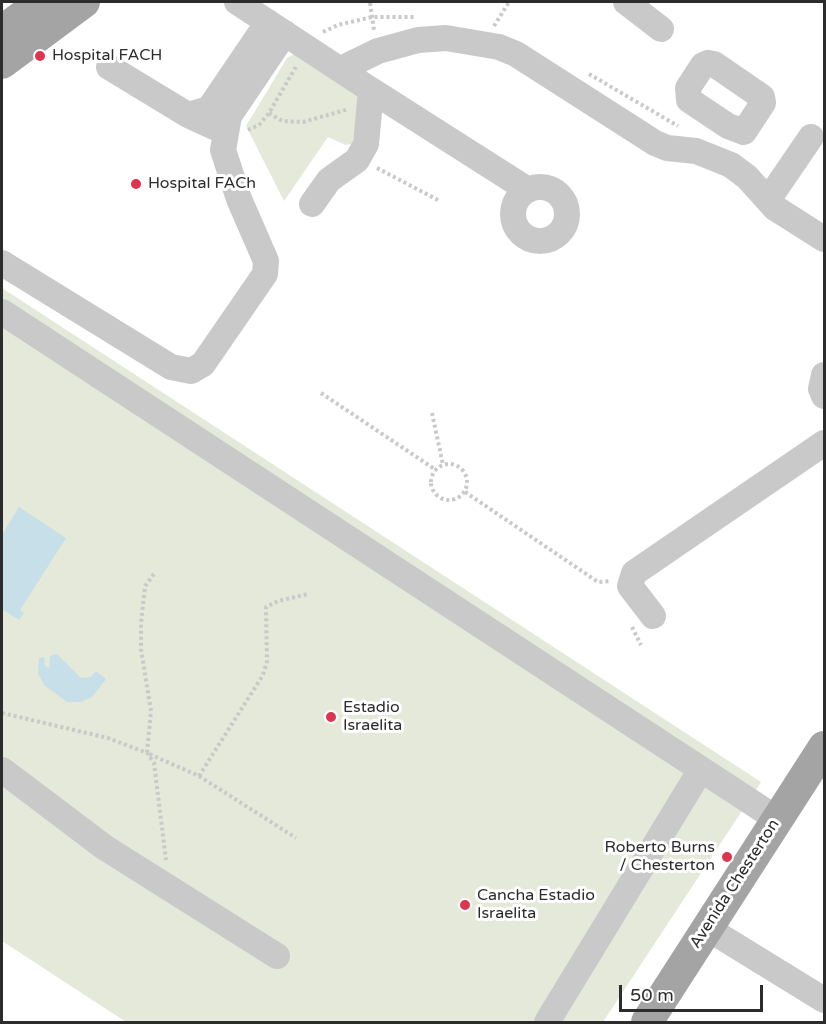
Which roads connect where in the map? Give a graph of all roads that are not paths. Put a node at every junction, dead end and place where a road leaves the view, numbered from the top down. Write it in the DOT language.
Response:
graph roads {
  1 [pos="42,2"];
  2 [pos="237,2"];
  3 [pos="626,2"];
  4 [pos="78,3"];
  5 [pos="277,27"];
  6 [pos="661,29"];
  7 [pos="2,32"];
  8 [pos="2,63"];
  9 [pos="109,67"];
  10 [pos="341,69"];
  11 [pos="370,98"];
  12 [pos="188,115"];
  13 [pos="728,126"];
  14 [pos="225,132"];
  15 [pos="811,137"];
  16 [pos="710,155"];
  17 [pos="528,190"];
  18 [pos="768,200"];
  19 [pos="312,204"];
  20 [pos="825,239"];
  21 [pos="2,263"];
  22 [pos="2,312"];
  23 [pos="825,375"];
  24 [pos="825,396"];
  25 [pos="825,442"];
  26 [pos="653,616"];
  27 [pos="824,747"];
  28 [pos="2,770"];
  29 [pos="700,771"];
  30 [pos="777,819"];
  31 [pos="707,928"];
  32 [pos="278,956"];
  33 [pos="825,1000"];
  34 [pos="547,1023"];
  35 [pos="647,1023"];
  1 -- 7 [label="main road"];
  2 -- 5 [label="street"];
  3 -- 6 [label="street"];
  4 -- 8 [label="main road"];
  5 -- 10 [label="street"];
  5 -- 12 [label="street"];
  5 -- 14 [label="street"];
  9 -- 12 [label="street"];
  10 -- 11 [label="street"];
  10 -- 16 [label="street"];
  11 -- 17 [label="street"];
  11 -- 19 [label="street"];
  12 -- 14 [label="street"];
  13 -- 16 [label="street"];
  14 -- 21 [label="street"];
  15 -- 18 [label="street"];
  16 -- 18 [label="street"];
  17 -- 17 [label="street"];
  18 -- 20 [label="street"];
  22 -- 29 [label="street"];
  23 -- 24 [label="street"];
  25 -- 26 [label="street"];
  27 -- 30 [label="main road, Avenida Chesterton"];
  28 -- 32 [label="street"];
  29 -- 30 [label="street"];
  29 -- 34 [label="street"];
  30 -- 31 [label="main road, Avenida Chesterton"];
  31 -- 33 [label="street"];
  31 -- 35 [label="main road, Avenida Chesterton"];
}
